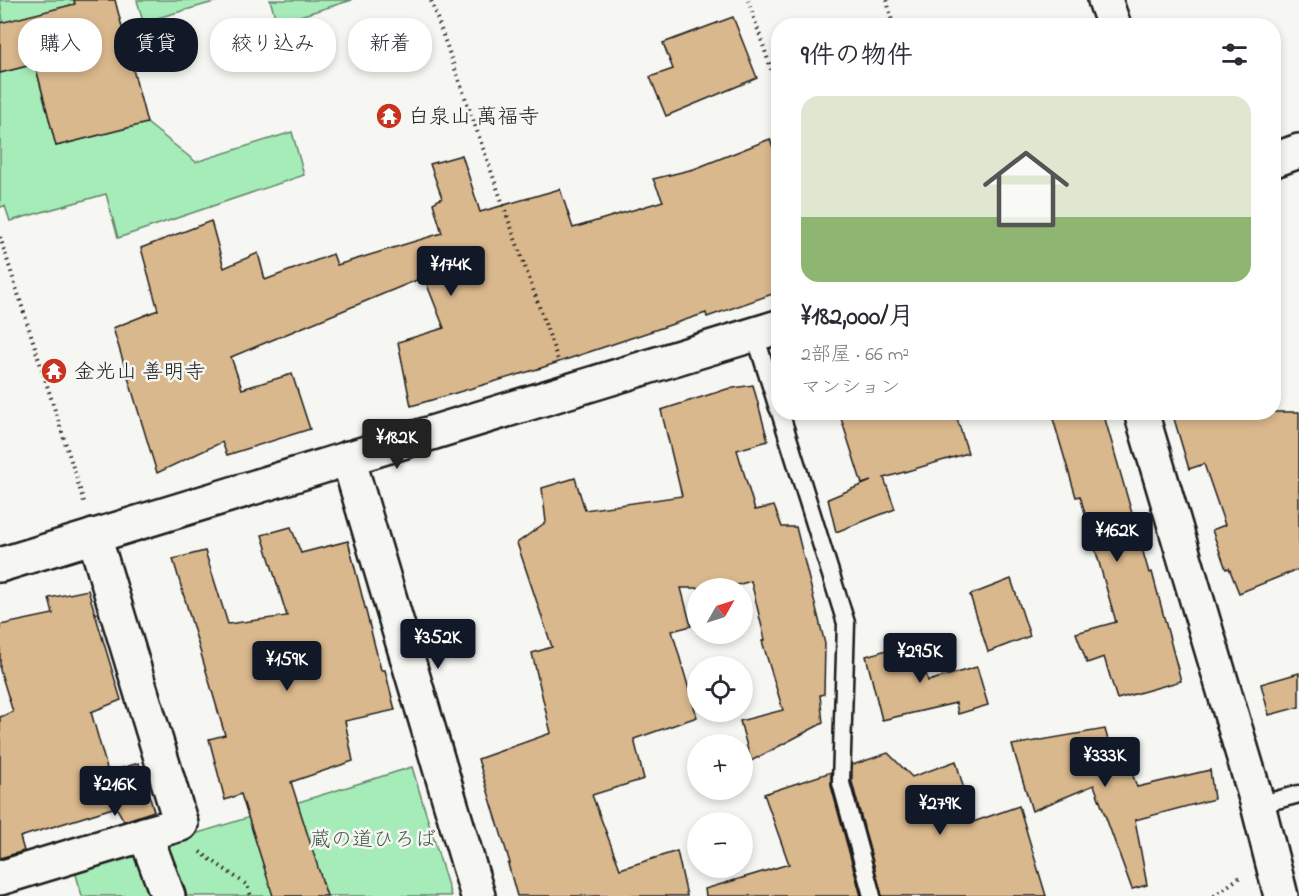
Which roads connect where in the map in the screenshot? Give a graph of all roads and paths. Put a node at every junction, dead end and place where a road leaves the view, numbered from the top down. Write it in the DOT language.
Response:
graph roads {
  1 [pos="748,0"];
  2 [pos="887,0"];
  3 [pos="1105,0"];
  4 [pos="431,1"];
  5 [pos="891,18"];
  6 [pos="1111,18"];
  7 [pos="771,69"];
  8 [pos="1299,151"];
  9 [pos="1281,157"];
  10 [pos="0,237"];
  11 [pos="767,331"];
  12 [pos="771,359"];
  13 [pos="570,392"];
  14 [pos="783,420"];
  15 [pos="1143,420"];
  16 [pos="348,458"];
  17 [pos="94,536"];
  18 [pos="0,565"];
  19 [pos="1299,794"];
  20 [pos="1258,806"];
  21 [pos="181,824"];
  22 [pos="146,834"];
  23 [pos="1246,873"];
  24 [pos="0,878"];
  25 [pos="168,896"];
  26 [pos="251,896"];
  27 [pos="478,896"];
  28 [pos="872,896"];
  29 [pos="1214,896"];
  30 [pos="1281,896"];
  1 -- 7 [label="path"];
  2 -- 5 [label="path"];
  3 -- 6 [label="street"];
  4 -- 13 [label="path"];
  8 -- 9 [label="street"];
  10 -- 17 [label="path"];
  11 -- 12 [label="lane"];
  11 -- 13 [label="street"];
  13 -- 16 [label="street"];
  14 -- 28 [label="lane"];
  15 -- 20 [label="street"];
  16 -- 17 [label="street"];
  16 -- 27 [label="street"];
  17 -- 18 [label="street"];
  17 -- 21 [label="street"];
  19 -- 20 [label="lane"];
  20 -- 30 [label="street"];
  21 -- 22 [label="street"];
  21 -- 26 [label="path"];
  22 -- 24 [label="street"];
  22 -- 25 [label="street"];
  23 -- 29 [label="path"];
}
